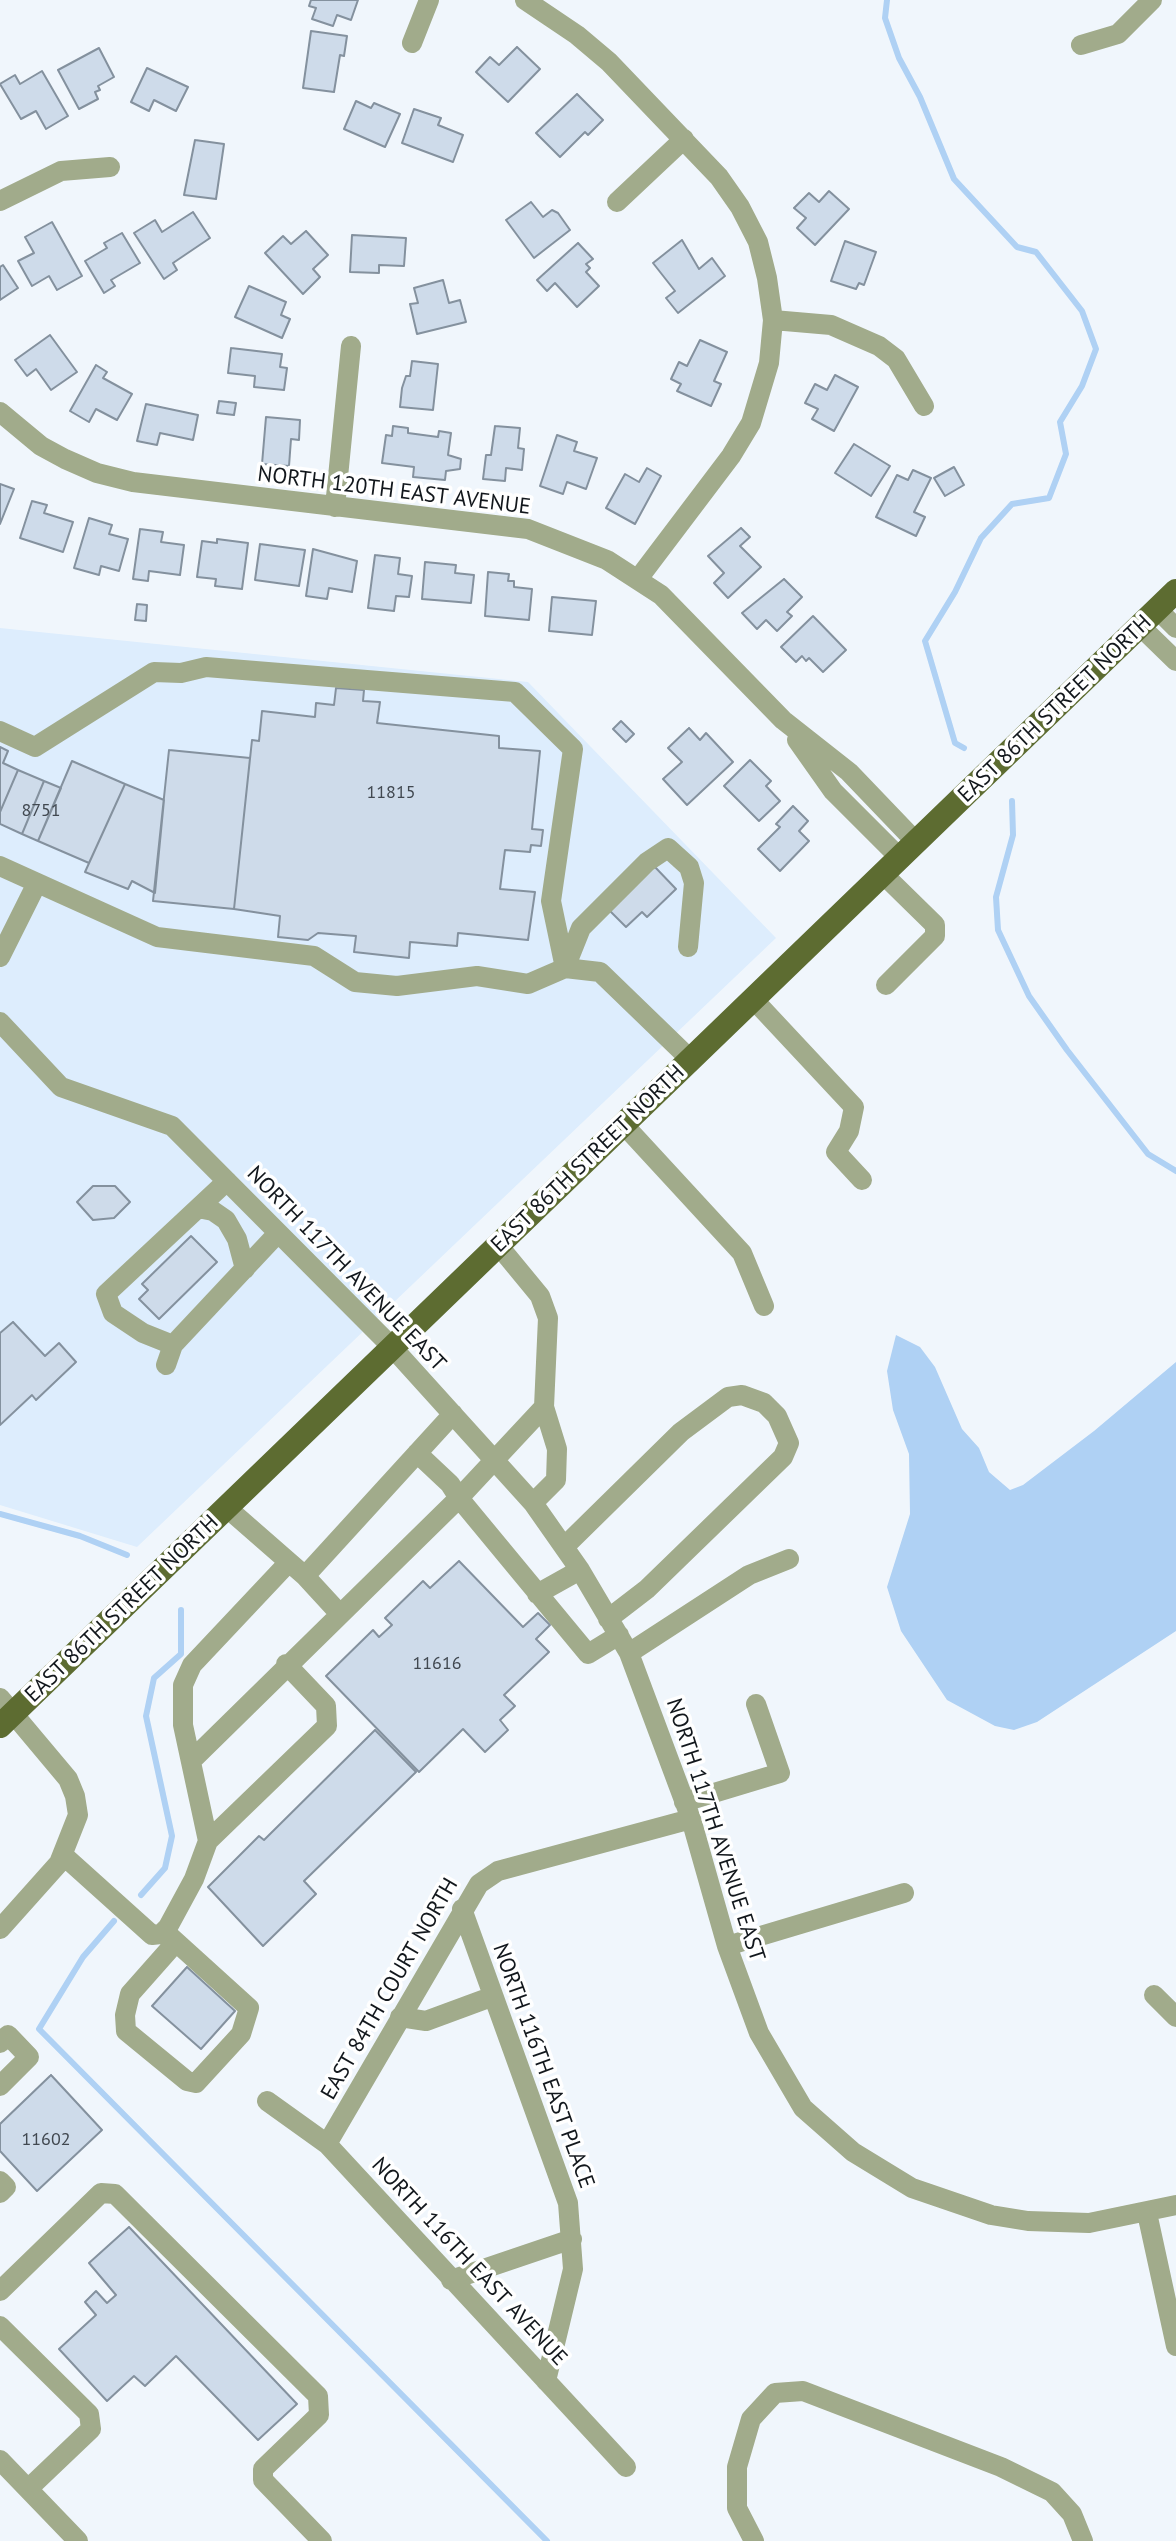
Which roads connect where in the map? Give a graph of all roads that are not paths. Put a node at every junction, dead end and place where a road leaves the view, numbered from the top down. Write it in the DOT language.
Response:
graph roads {
  1 [pos="429,0"];
  2 [pos="525,0"];
  3 [pos="1152,0"];
  4 [pos="412,43"];
  5 [pos="1081,45"];
  6 [pos="684,139"];
  7 [pos="110,167"];
  8 [pos="0,201"];
  9 [pos="617,202"];
  10 [pos="773,320"];
  11 [pos="351,346"];
  12 [pos="924,406"];
  13 [pos="0,412"];
  14 [pos="335,507"];
  15 [pos="638,579"];
  16 [pos="1176,591"];
  17 [pos="1149,618"];
  18 [pos="1176,628"];
  19 [pos="1176,661"];
  20 [pos="0,731"];
  21 [pos="900,859"];
  22 [pos="0,866"];
  23 [pos="37,883"];
  24 [pos="688,947"];
  25 [pos="0,957"];
  26 [pos="565,968"];
  27 [pos="886,985"];
  28 [pos="754,1000"];
  29 [pos="0,1022"];
  30 [pos="691,1060"];
  31 [pos="624,1125"];
  32 [pos="862,1180"];
  33 [pos="227,1181"];
  34 [pos="198,1208"];
  35 [pos="278,1233"];
  36 [pos="498,1245"];
  37 [pos="245,1269"];
  38 [pos="764,1306"];
  39 [pos="173,1345"];
  40 [pos="391,1346"];
  41 [pos="166,1365"];
  42 [pos="544,1407"];
  43 [pos="453,1414"];
  44 [pos="417,1453"];
  45 [pos="494,1459"];
  46 [pos="459,1498"];
  47 [pos="533,1503"];
  48 [pos="226,1507"];
  49 [pos="564,1547"];
  50 [pos="789,1559"];
  51 [pos="289,1562"];
  52 [pos="580,1570"];
  53 [pos="305,1576"];
  54 [pos="537,1594"];
  55 [pos="339,1613"];
  56 [pos="619,1636"];
  57 [pos="286,1664"];
  58 [pos="756,1704"];
  59 [pos="5,1712"];
  60 [pos="193,1759"];
  61 [pos="687,1810"];
  62 [pos="208,1841"];
  63 [pos="63,1855"];
  64 [pos="904,1893"];
  65 [pos="462,1909"];
  66 [pos="0,1929"];
  67 [pos="170,1936"];
  68 [pos="727,1946"];
  69 [pos="1154,1995"];
  70 [pos="491,1997"];
  71 [pos="400,2017"];
  72 [pos="1176,2017"];
  73 [pos="0,2043"];
  74 [pos="0,2086"];
  75 [pos="267,2101"];
  76 [pos="327,2144"];
  77 [pos="1176,2205"];
  78 [pos="1147,2213"];
  79 [pos="572,2239"];
  80 [pos="451,2280"];
  81 [pos="0,2291"];
  82 [pos="0,2326"];
  83 [pos="1176,2346"];
  84 [pos="546,2381"];
  85 [pos="0,2460"];
  86 [pos="626,2467"];
  87 [pos="28,2489"];
  88 [pos="78,2541"];
  89 [pos="322,2541"];
  90 [pos="754,2541"];
  91 [pos="1083,2541"];
  1 -- 4 [label="street"];
  2 -- 6 [label="street"];
  3 -- 5 [label="street"];
  6 -- 9 [label="street"];
  6 -- 10 [label="street"];
  7 -- 8 [label="street"];
  10 -- 12 [label="street"];
  10 -- 15 [label="street"];
  11 -- 14 [label="street"];
  13 -- 14 [label="street, NORTH 120TH EAST AVENUE"];
  14 -- 15 [label="street, NORTH 120TH EAST AVENUE"];
  15 -- 21 [label="street, NORTH 120TH EAST AVENUE"];
  16 -- 17 [label="main road, EAST 86TH STREET NORTH"];
  17 -- 18 [label="street"];
  17 -- 19 [label="street"];
  17 -- 21 [label="main road, EAST 86TH STREET NORTH"];
  20 -- 26 [label="street"];
  21 -- 27 [label="street, NORTH 120TH EAST AVENUE"];
  21 -- 28 [label="main road, EAST 86TH STREET NORTH"];
  22 -- 23 [label="street"];
  23 -- 25 [label="street"];
  23 -- 26 [label="street"];
  24 -- 26 [label="street"];
  26 -- 30 [label="street"];
  28 -- 30 [label="main road, EAST 86TH STREET NORTH"];
  28 -- 32 [label="street"];
  29 -- 33 [label="street, NORTH 117TH AVENUE EAST"];
  30 -- 31 [label="main road, EAST 86TH STREET NORTH"];
  31 -- 36 [label="main road, EAST 86TH STREET NORTH"];
  31 -- 38 [label="street"];
  33 -- 34 [label="street"];
  33 -- 35 [label="street, NORTH 117TH AVENUE EAST"];
  34 -- 37 [label="street"];
  34 -- 39 [label="street"];
  35 -- 37 [label="street"];
  35 -- 40 [label="street, NORTH 117TH AVENUE EAST"];
  36 -- 40 [label="main road, EAST 86TH STREET NORTH"];
  36 -- 42 [label="street"];
  37 -- 39 [label="street"];
  39 -- 41 [label="street"];
  40 -- 43 [label="street, NORTH 117TH AVENUE EAST"];
  40 -- 48 [label="main road, EAST 86TH STREET NORTH"];
  42 -- 45 [label="street"];
  42 -- 47 [label="street"];
  43 -- 44 [label="street"];
  43 -- 45 [label="street, NORTH 117TH AVENUE EAST"];
  44 -- 46 [label="street"];
  44 -- 53 [label="street"];
  45 -- 46 [label="street"];
  45 -- 47 [label="street, NORTH 117TH AVENUE EAST"];
  46 -- 54 [label="street"];
  46 -- 55 [label="street"];
  47 -- 49 [label="street, NORTH 117TH AVENUE EAST"];
  48 -- 51 [label="street"];
  48 -- 59 [label="main road, EAST 86TH STREET NORTH"];
  49 -- 52 [label="street, NORTH 117TH AVENUE EAST"];
  49 -- 56 [label="street"];
  50 -- 56 [label="street"];
  51 -- 53 [label="street"];
  51 -- 60 [label="street"];
  52 -- 54 [label="street"];
  52 -- 56 [label="street, NORTH 117TH AVENUE EAST"];
  53 -- 55 [label="street"];
  54 -- 56 [label="street"];
  55 -- 57 [label="street"];
  56 -- 61 [label="street, NORTH 117TH AVENUE EAST"];
  57 -- 60 [label="street"];
  57 -- 62 [label="street"];
  58 -- 61 [label="street, EAST 84TH COURT NORTH"];
  59 -- 63 [label="street"];
  60 -- 62 [label="street"];
  61 -- 65 [label="street, EAST 84TH COURT NORTH"];
  61 -- 68 [label="street, NORTH 117TH AVENUE EAST"];
  62 -- 67 [label="street"];
  63 -- 66 [label="street"];
  63 -- 67 [label="street"];
  64 -- 68 [label="street"];
  65 -- 70 [label="street, NORTH 116TH EAST PLACE"];
  65 -- 71 [label="street, EAST 84TH COURT NORTH"];
  67 -- 67 [label="street"];
  68 -- 78 [label="street, NORTH 117TH AVENUE EAST"];
  69 -- 72 [label="street"];
  70 -- 71 [label="street"];
  70 -- 79 [label="street, NORTH 116TH EAST PLACE"];
  71 -- 76 [label="street, EAST 84TH COURT NORTH"];
  73 -- 74 [label="street"];
  75 -- 76 [label="street, NORTH 116TH EAST AVENUE"];
  76 -- 80 [label="street, NORTH 116TH EAST AVENUE"];
  77 -- 78 [label="street, NORTH 117TH AVENUE EAST"];
  78 -- 83 [label="street"];
  79 -- 80 [label="street"];
  79 -- 84 [label="street, NORTH 116TH EAST PLACE"];
  80 -- 84 [label="street, NORTH 116TH EAST AVENUE"];
  81 -- 89 [label="street"];
  82 -- 87 [label="street"];
  84 -- 86 [label="street, NORTH 116TH EAST AVENUE"];
  85 -- 87 [label="street"];
  87 -- 88 [label="street"];
  90 -- 91 [label="street"];
}
